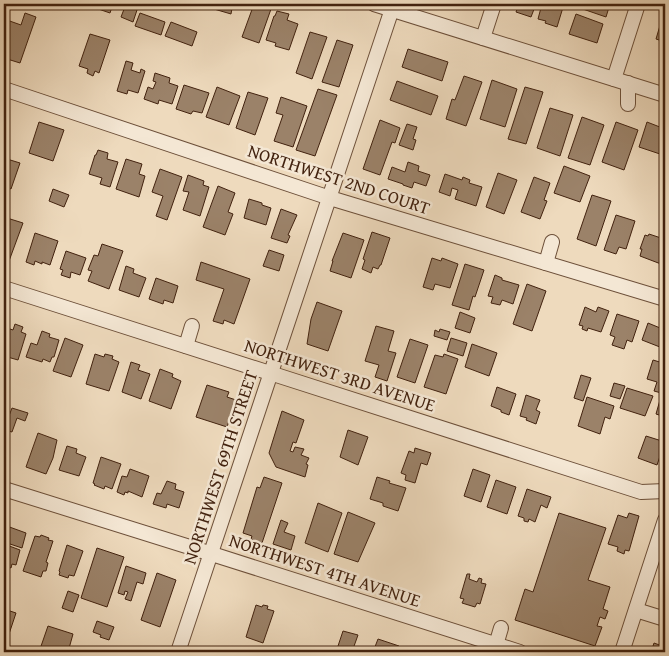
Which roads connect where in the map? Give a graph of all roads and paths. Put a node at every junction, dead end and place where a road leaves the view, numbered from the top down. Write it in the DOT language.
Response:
graph roads {
  1 [pos="374,4"];
  2 [pos="494,4"];
  3 [pos="638,4"];
  4 [pos="392,9"];
  5 [pos="483,38"];
  6 [pos="621,81"];
  7 [pos="4,89"];
  8 [pos="665,95"];
  9 [pos="628,104"];
  10 [pos="330,198"];
  11 [pos="552,242"];
  12 [pos="546,263"];
  13 [pos="4,288"];
  14 [pos="665,299"];
  15 [pos="192,326"];
  16 [pos="186,346"];
  17 [pos="270,373"];
  18 [pos="4,488"];
  19 [pos="665,491"];
  20 [pos="665,520"];
  21 [pos="212,554"];
  22 [pos="636,610"];
  23 [pos="665,619"];
  24 [pos="502,628"];
  25 [pos="496,645"];
  26 [pos="178,652"];
  27 [pos="520,652"];
  28 [pos="622,652"];
  1 -- 4 [label="street"];
  2 -- 5 [label="street"];
  3 -- 6 [label="street"];
  4 -- 5 [label="street"];
  4 -- 10 [label="street, NORTHWEST 69TH STREET"];
  5 -- 6 [label="street"];
  6 -- 8 [label="street"];
  6 -- 9 [label="street"];
  7 -- 10 [label="street, NORTHWEST 2ND COURT"];
  10 -- 12 [label="street, NORTHWEST 2ND COURT"];
  10 -- 17 [label="street, NORTHWEST 69TH STREET"];
  11 -- 12 [label="street"];
  12 -- 14 [label="street, NORTHWEST 2ND COURT"];
  13 -- 16 [label="street, NORTHWEST 3RD AVENUE"];
  15 -- 16 [label="street"];
  16 -- 17 [label="street, NORTHWEST 3RD AVENUE"];
  17 -- 19 [label="street, NORTHWEST 3RD AVENUE"];
  17 -- 21 [label="street, NORTHWEST 69TH STREET"];
  18 -- 21 [label="street, NORTHWEST 4TH AVENUE"];
  20 -- 22 [label="street"];
  21 -- 25 [label="street, NORTHWEST 4TH AVENUE"];
  21 -- 26 [label="street, NORTHWEST 69TH STREET"];
  22 -- 23 [label="street"];
  22 -- 28 [label="street"];
  24 -- 25 [label="street"];
  25 -- 27 [label="street, NORTHWEST 4TH AVENUE"];
}
